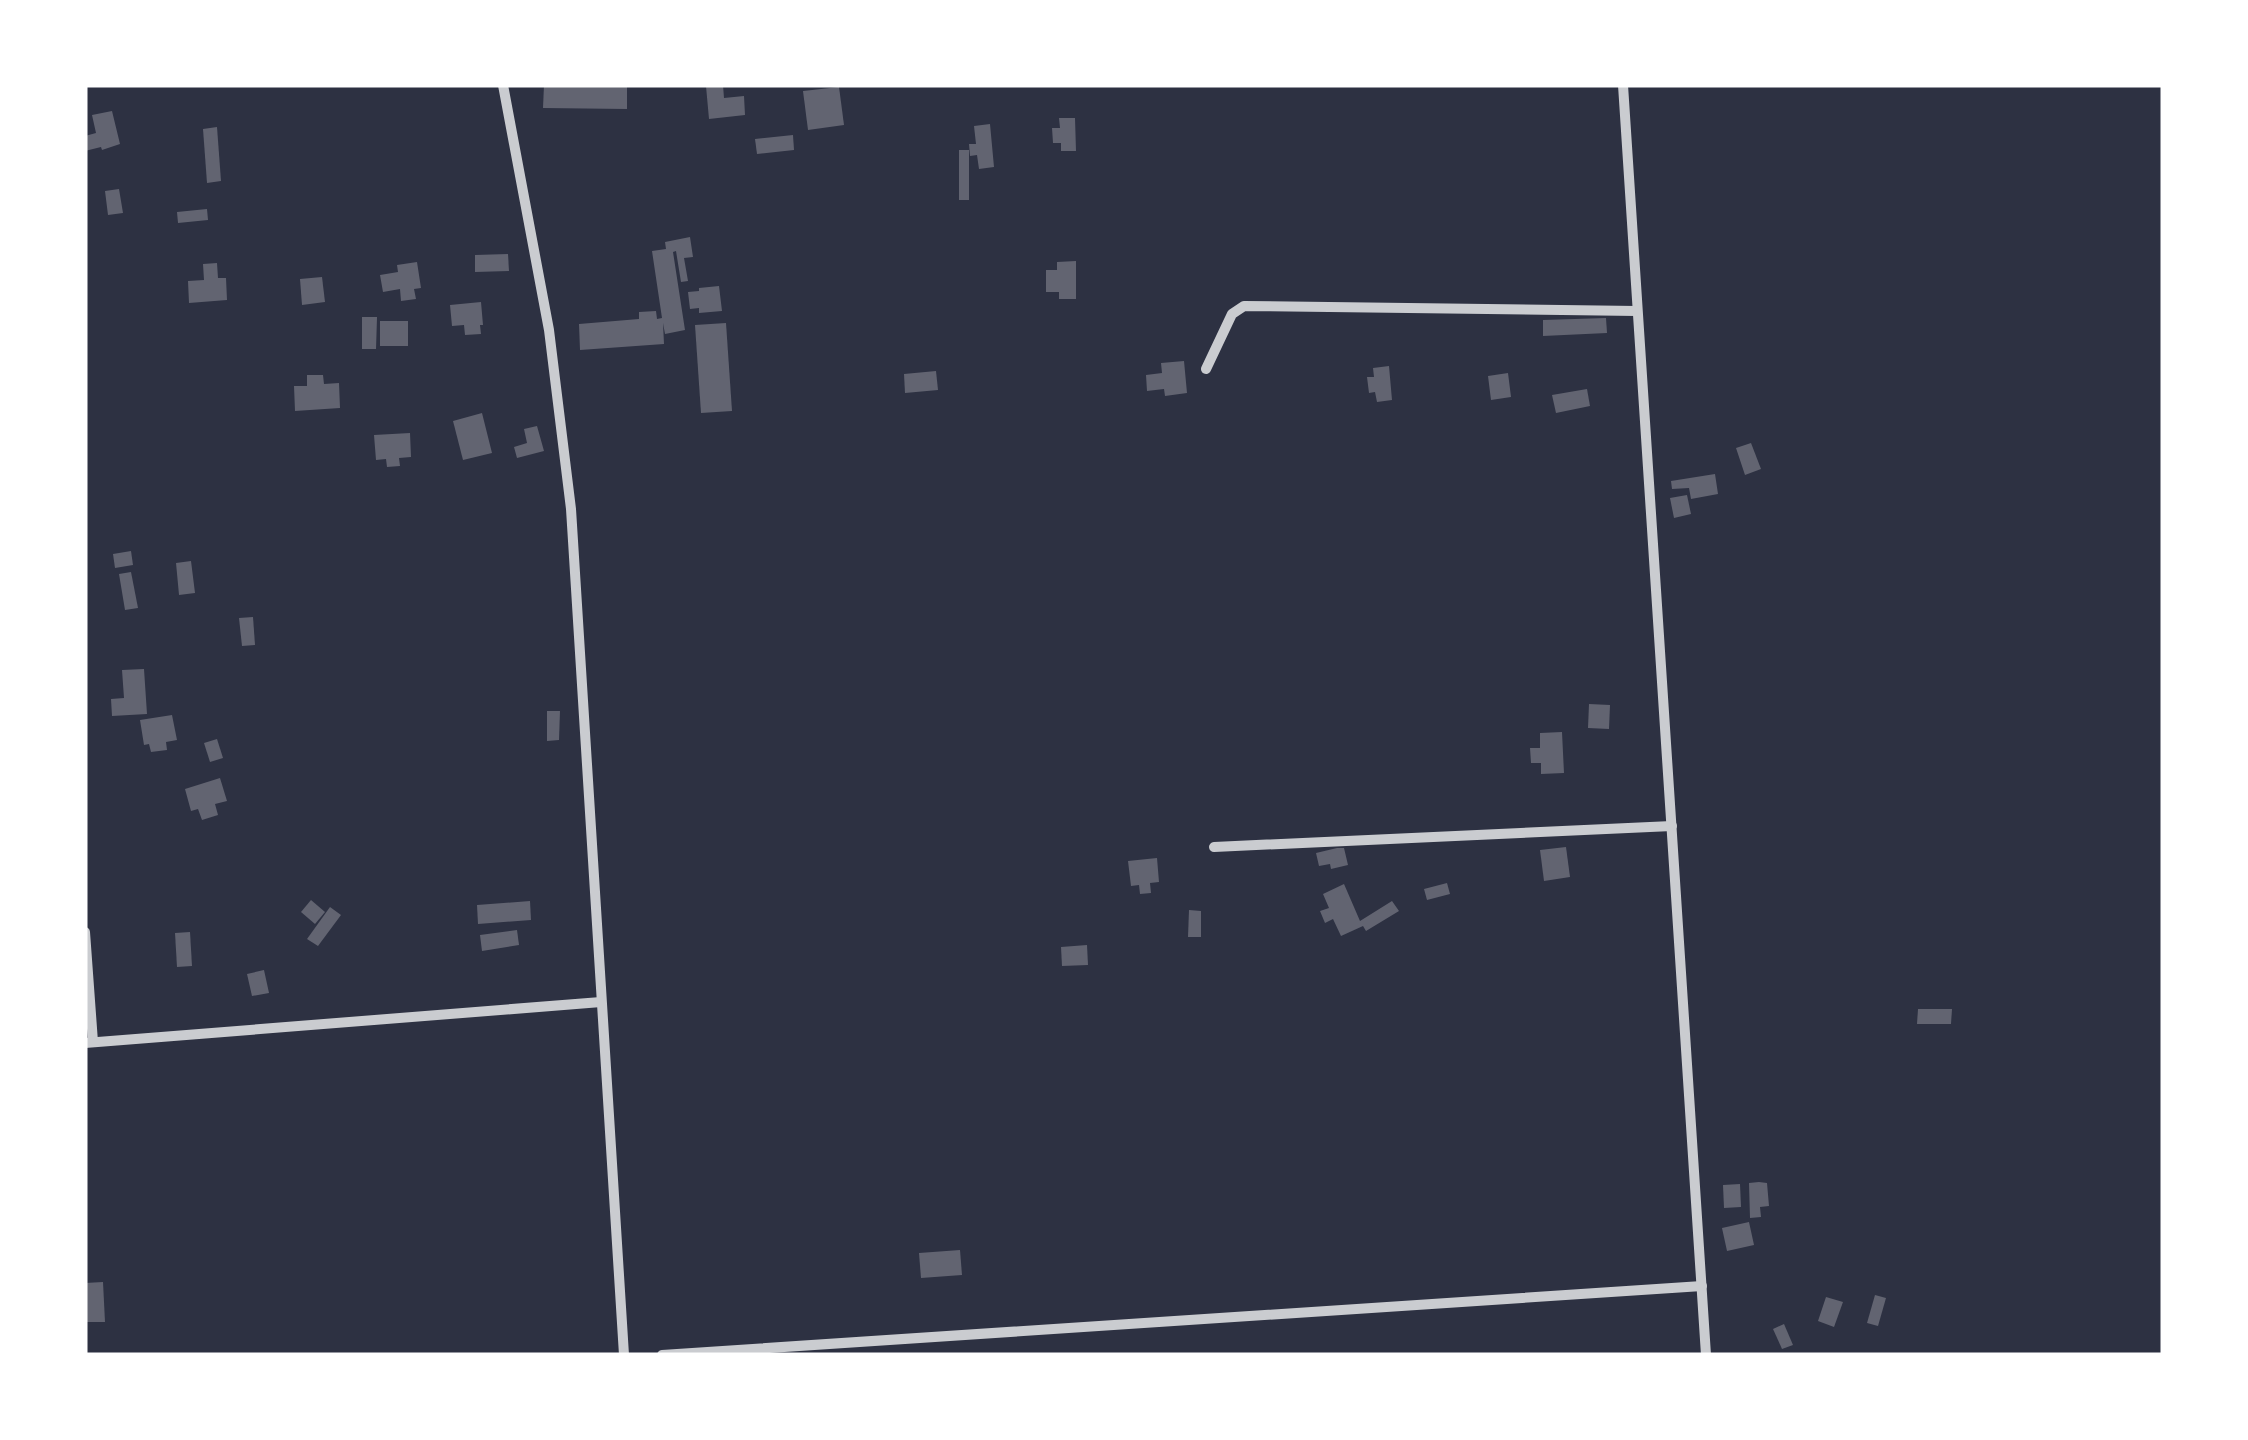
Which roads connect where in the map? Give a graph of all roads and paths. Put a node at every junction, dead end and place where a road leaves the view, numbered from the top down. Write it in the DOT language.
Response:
graph roads {
  1 [pos="503,85"];
  2 [pos="1623,85"];
  3 [pos="1637,312"];
  4 [pos="1206,369"];
  5 [pos="1672,826"];
  6 [pos="1214,847"];
  7 [pos="85,932"];
  8 [pos="601,1002"];
  9 [pos="89,1042"];
  10 [pos="1702,1286"];
  11 [pos="624,1355"];
  12 [pos="662,1355"];
  13 [pos="1706,1355"];
  1 -- 8 [label="street"];
  2 -- 3 [label="street"];
  3 -- 4 [label="street"];
  3 -- 5 [label="street"];
  5 -- 6 [label="street"];
  5 -- 10 [label="street"];
  7 -- 9 [label="street"];
  8 -- 9 [label="street"];
  8 -- 11 [label="street"];
  10 -- 12 [label="street"];
  10 -- 13 [label="street"];
}
